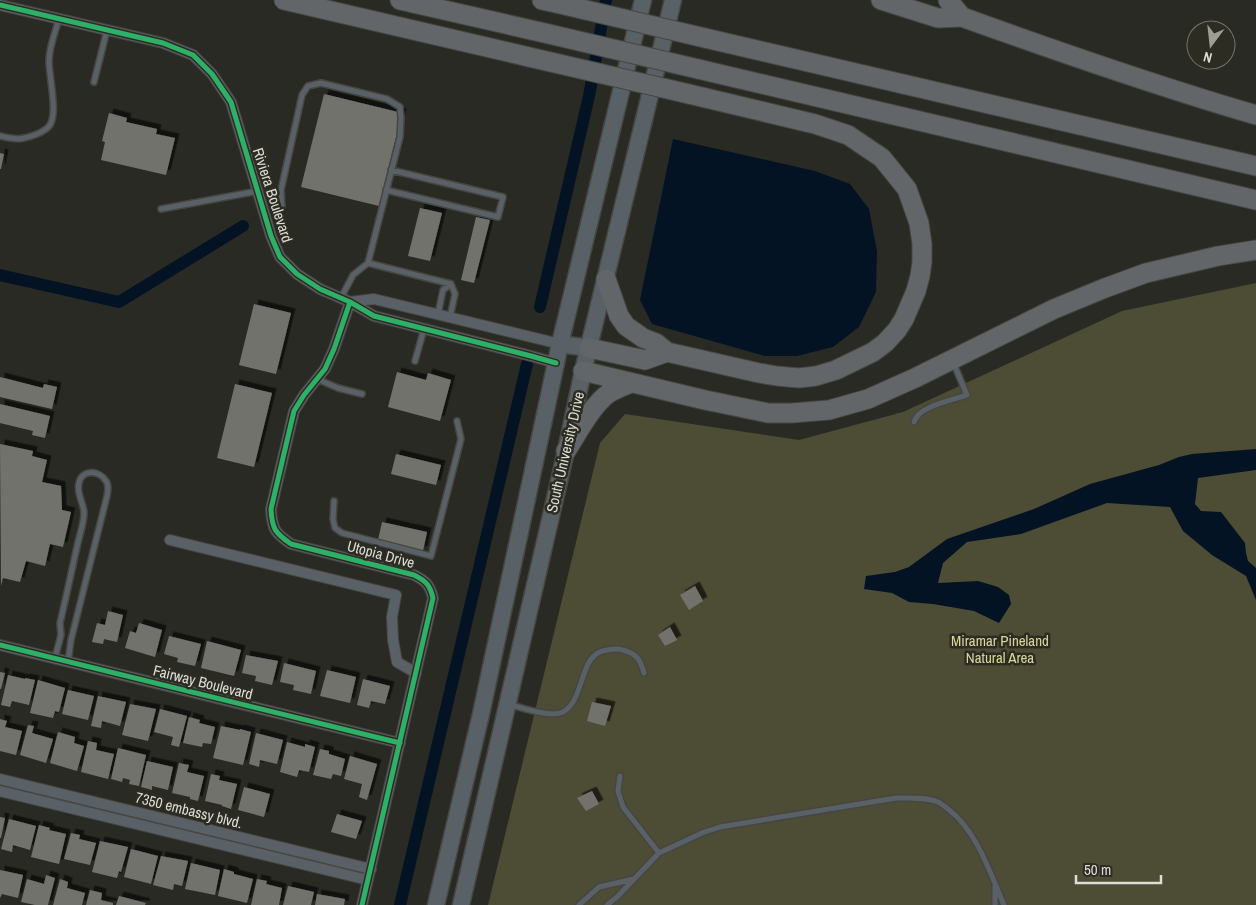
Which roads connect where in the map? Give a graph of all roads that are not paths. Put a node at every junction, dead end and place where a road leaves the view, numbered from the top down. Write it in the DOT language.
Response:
graph roads {
  1 [pos="284,0"];
  2 [pos="400,0"];
  3 [pos="643,0"];
  4 [pos="673,0"];
  5 [pos="881,0"];
  6 [pos="948,0"];
  7 [pos="549,2"];
  8 [pos="0,5"];
  9 [pos="962,17"];
  10 [pos="59,20"];
  11 [pos="107,30"];
  12 [pos="94,82"];
  13 [pos="1256,116"];
  14 [pos="0,136"];
  15 [pos="1256,166"];
  16 [pos="391,170"];
  17 [pos="386,190"];
  18 [pos="258,191"];
  19 [pos="1256,200"];
  20 [pos="161,208"];
  21 [pos="282,208"];
  22 [pos="1256,250"];
  23 [pos="368,263"];
  24 [pos="606,280"];
  25 [pos="450,284"];
  26 [pos="345,300"];
  27 [pos="438,314"];
  28 [pos="450,317"];
  29 [pos="424,329"];
  30 [pos="560,344"];
  31 [pos="589,348"];
  32 [pos="668,352"];
  33 [pos="952,360"];
  34 [pos="415,361"];
  35 [pos="556,363"];
  36 [pos="583,371"];
  37 [pos="317,378"];
  38 [pos="631,383"];
  39 [pos="362,394"];
  40 [pos="458,421"];
  41 [pos="914,422"];
  42 [pos="566,451"];
  43 [pos="334,502"];
  44 [pos="170,540"];
  45 [pos="0,645"];
  46 [pos="55,658"];
  47 [pos="68,662"];
  48 [pos="416,672"];
  49 [pos="644,673"];
  50 [pos="508,704"];
  51 [pos="400,743"];
  52 [pos="620,776"];
  53 [pos="0,779"];
  54 [pos="0,791"];
  55 [pos="659,853"];
  56 [pos="371,869"];
  57 [pos="634,879"];
  58 [pos="368,880"];
  59 [pos="995,884"];
  60 [pos="362,905"];
  61 [pos="436,905"];
  62 [pos="461,905"];
  63 [pos="579,905"];
  64 [pos="607,905"];
  65 [pos="995,905"];
  66 [pos="1004,905"];
  1 -- 32 [label="highway, bridge"];
  2 -- 19 [label="highway, bridge"];
  3 -- 30 [label="main road, South University Drive"];
  4 -- 24 [label="main road, South University Drive"];
  5 -- 9 [label="highway"];
  6 -- 9 [label="highway"];
  7 -- 15 [label="highway, bridge"];
  8 -- 10 [label="street, Riviera Boulevard"];
  9 -- 13 [label="highway"];
  10 -- 11 [label="street, Riviera Boulevard"];
  10 -- 14 [label="lane"];
  11 -- 12 [label="lane"];
  11 -- 18 [label="street, Riviera Boulevard"];
  16 -- 17 [label="lane"];
  16 -- 17 [label="lane"];
  16 -- 21 [label="lane"];
  17 -- 23 [label="lane"];
  18 -- 20 [label="lane"];
  18 -- 26 [label="street, Riviera Boulevard"];
  22 -- 33 [label="highway"];
  23 -- 25 [label="lane"];
  23 -- 26 [label="lane"];
  24 -- 31 [label="main road, South University Drive"];
  24 -- 32 [label="highway"];
  25 -- 27 [label="lane"];
  25 -- 28 [label="lane"];
  26 -- 27 [label="street"];
  26 -- 29 [label="street, Riviera Boulevard"];
  26 -- 37 [label="street, Utopia Drive"];
  27 -- 28 [label="street"];
  28 -- 30 [label="street"];
  29 -- 34 [label="lane"];
  29 -- 35 [label="street, Riviera Boulevard"];
  30 -- 31 [label="main road"];
  30 -- 35 [label="main road, South University Drive"];
  31 -- 32 [label="highway"];
  31 -- 36 [label="main road, South University Drive"];
  33 -- 38 [label="highway"];
  33 -- 41 [label="lane"];
  35 -- 36 [label="main road"];
  35 -- 61 [label="main road, South University Drive"];
  36 -- 38 [label="highway"];
  36 -- 42 [label="main road, South University Drive"];
  37 -- 39 [label="lane"];
  37 -- 48 [label="street, Utopia Drive"];
  38 -- 42 [label="highway"];
  40 -- 43 [label="lane"];
  42 -- 50 [label="main road, South University Drive"];
  44 -- 48 [label="street"];
  45 -- 46 [label="street, Fairway Boulevard"];
  46 -- 47 [label="street, Fairway Boulevard"];
  46 -- 47 [label="lane"];
  47 -- 51 [label="street, Fairway Boulevard"];
  48 -- 51 [label="street, Utopia Drive"];
  49 -- 50 [label="lane"];
  50 -- 62 [label="main road, South University Drive"];
  51 -- 56 [label="street, Utopia Drive"];
  52 -- 55 [label="lane"];
  53 -- 56 [label="street, 7350 embassy blvd."];
  54 -- 58 [label="street"];
  55 -- 57 [label="lane"];
  55 -- 59 [label="lane"];
  56 -- 58 [label="street, Utopia Drive"];
  57 -- 63 [label="lane"];
  57 -- 64 [label="lane"];
  58 -- 60 [label="street, Utopia Drive"];
  59 -- 65 [label="lane"];
  59 -- 66 [label="lane"];
}
